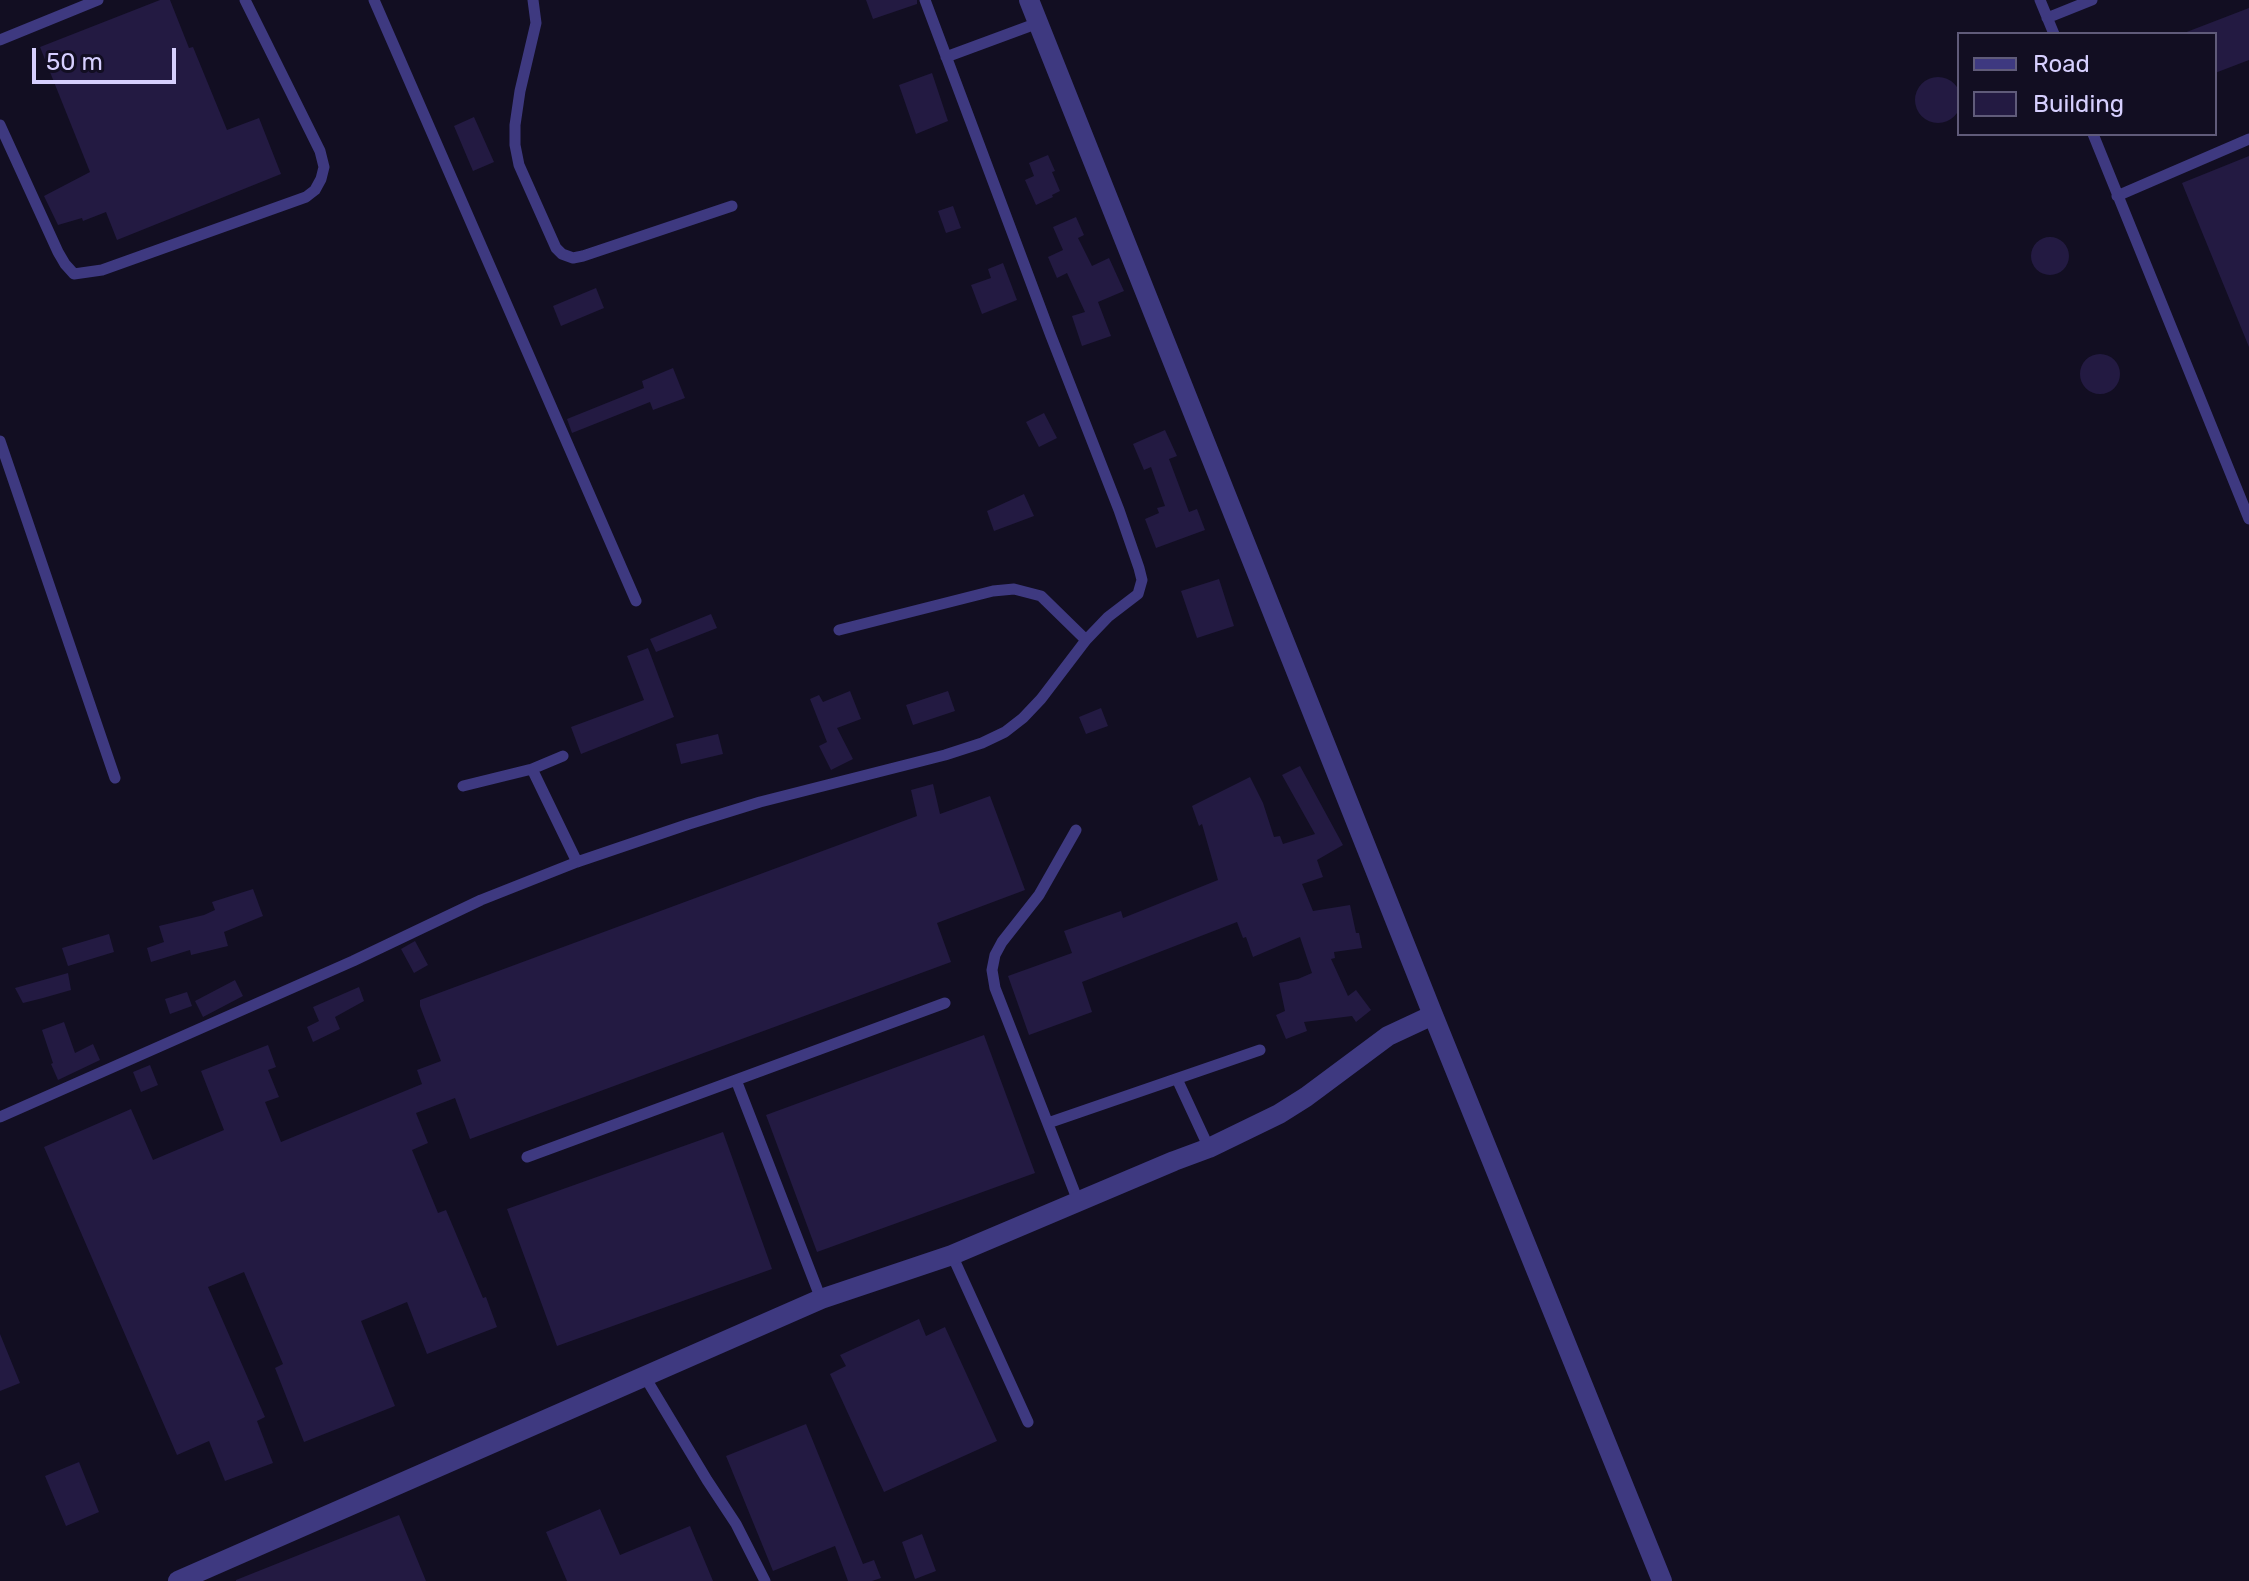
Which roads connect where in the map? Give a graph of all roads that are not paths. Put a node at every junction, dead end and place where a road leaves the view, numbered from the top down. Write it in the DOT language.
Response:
graph roads {
  1 [pos="98,0"];
  2 [pos="245,0"];
  3 [pos="374,0"];
  4 [pos="533,0"];
  5 [pos="925,0"];
  6 [pos="1029,0"];
  7 [pos="2040,0"];
  8 [pos="2092,0"];
  9 [pos="2047,18"];
  10 [pos="1038,23"];
  11 [pos="2053,32"];
  12 [pos="0,40"];
  13 [pos="946,57"];
  14 [pos="0,125"];
  15 [pos="2094,136"];
  16 [pos="2249,139"];
  17 [pos="2117,196"];
  18 [pos="732,206"];
  19 [pos="0,441"];
  20 [pos="2249,519"];
  21 [pos="636,601"];
  22 [pos="839,630"];
  23 [pos="1086,640"];
  24 [pos="563,756"];
  25 [pos="532,769"];
  26 [pos="115,778"];
  27 [pos="463,786"];
  28 [pos="1076,830"];
  29 [pos="577,862"];
  30 [pos="945,1003"];
  31 [pos="1433,1015"];
  32 [pos="1260,1050"];
  33 [pos="1177,1079"];
  34 [pos="736,1080"];
  35 [pos="0,1117"];
  36 [pos="1048,1123"];
  37 [pos="1209,1148"];
  38 [pos="527,1157"];
  39 [pos="1078,1201"];
  40 [pos="952,1255"];
  41 [pos="821,1299"];
  42 [pos="645,1377"];
  43 [pos="1028,1422"];
  44 [pos="188,1579"];
  45 [pos="765,1581"];
  46 [pos="1662,1581"];
  1 -- 12 [label="lane"];
  2 -- 14 [label="lane"];
  3 -- 21 [label="lane"];
  4 -- 18 [label="lane"];
  5 -- 13 [label="lane"];
  6 -- 10 [label="street"];
  7 -- 9 [label="lane"];
  8 -- 9 [label="lane"];
  9 -- 11 [label="lane"];
  10 -- 13 [label="lane"];
  10 -- 31 [label="street"];
  13 -- 23 [label="lane"];
  15 -- 17 [label="lane"];
  16 -- 17 [label="lane"];
  17 -- 20 [label="lane"];
  19 -- 26 [label="lane"];
  22 -- 23 [label="lane"];
  23 -- 29 [label="lane"];
  24 -- 25 [label="lane"];
  25 -- 27 [label="lane"];
  25 -- 29 [label="lane"];
  28 -- 36 [label="lane"];
  29 -- 35 [label="lane"];
  30 -- 34 [label="lane"];
  31 -- 37 [label="street"];
  31 -- 46 [label="street"];
  32 -- 33 [label="lane"];
  33 -- 36 [label="lane"];
  33 -- 37 [label="lane"];
  34 -- 38 [label="lane"];
  34 -- 41 [label="lane"];
  36 -- 39 [label="lane"];
  37 -- 39 [label="street"];
  39 -- 40 [label="street"];
  40 -- 41 [label="street"];
  40 -- 43 [label="lane"];
  41 -- 42 [label="street"];
  42 -- 44 [label="street"];
  42 -- 45 [label="lane"];
}
